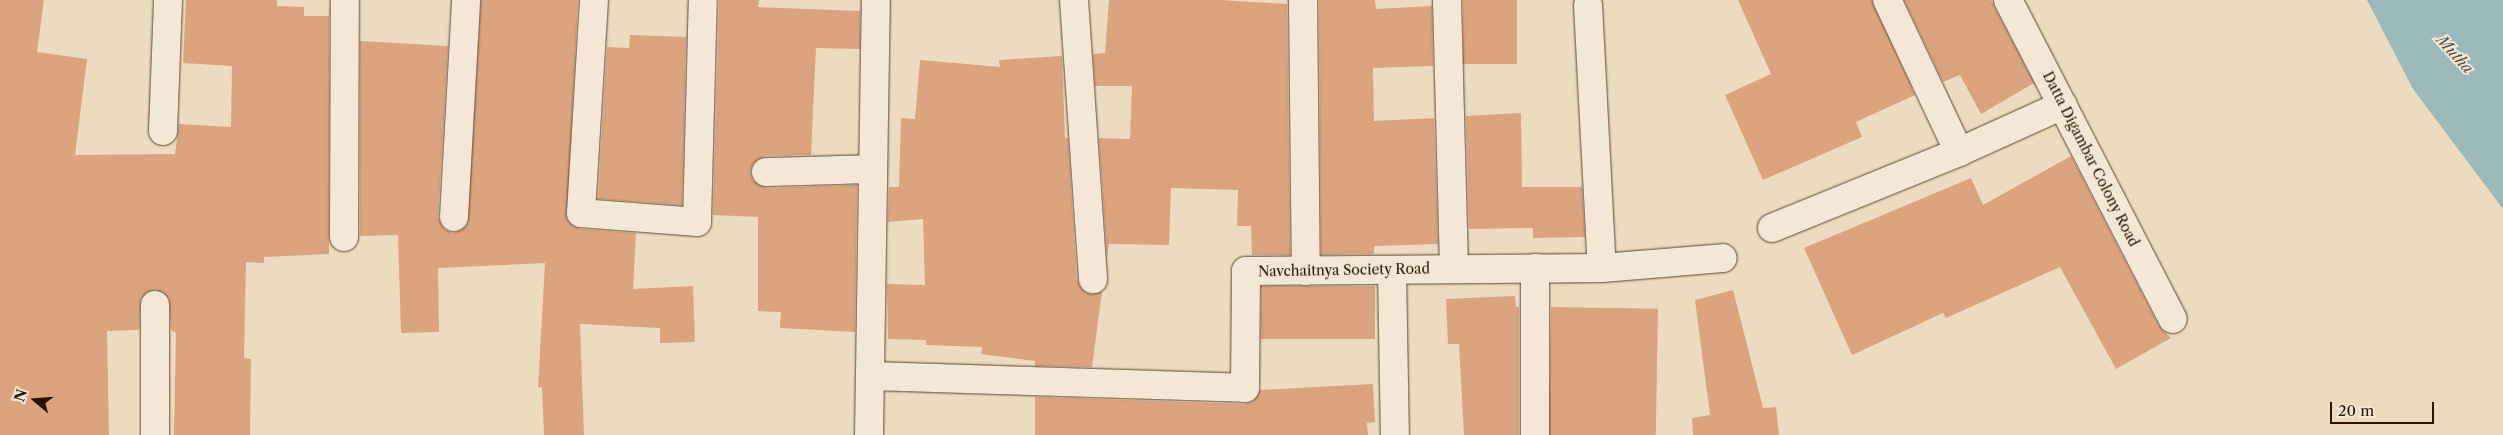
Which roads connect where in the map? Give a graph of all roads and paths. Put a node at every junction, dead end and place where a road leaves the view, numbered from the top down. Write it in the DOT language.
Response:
graph roads {
  1 [pos="168,0"];
  2 [pos="345,0"];
  3 [pos="466,0"];
  4 [pos="594,0"];
  5 [pos="703,0"];
  6 [pos="876,0"];
  7 [pos="1074,0"];
  8 [pos="1303,0"];
  9 [pos="1446,0"];
  10 [pos="1887,0"];
  11 [pos="2008,0"];
  12 [pos="1588,5"];
  13 [pos="2063,105"];
  14 [pos="163,131"];
  15 [pos="1959,152"];
  16 [pos="873,169"];
  17 [pos="766,172"];
  18 [pos="454,217"];
  19 [pos="1772,228"];
  20 [pos="344,237"];
  21 [pos="1723,258"];
  22 [pos="1535,268"];
  23 [pos="1602,268"];
  24 [pos="1454,269"];
  25 [pos="1392,270"];
  26 [pos="1306,271"];
  27 [pos="1093,279"];
  28 [pos="155,305"];
  29 [pos="2173,318"];
  30 [pos="870,376"];
  31 [pos="155,435"];
  32 [pos="869,435"];
  33 [pos="1395,435"];
  34 [pos="1535,435"];
  1 -- 14 [label="street"];
  2 -- 20 [label="street"];
  3 -- 18 [label="street"];
  4 -- 5 [label="street"];
  6 -- 16 [label="street"];
  7 -- 27 [label="street"];
  8 -- 26 [label="street"];
  9 -- 24 [label="street"];
  10 -- 15 [label="street"];
  11 -- 13 [label="street, Datta Digambar Colony Road"];
  12 -- 23 [label="street"];
  13 -- 15 [label="street"];
  13 -- 29 [label="street, Datta Digambar Colony Road"];
  15 -- 19 [label="street"];
  16 -- 17 [label="street"];
  16 -- 30 [label="street"];
  21 -- 23 [label="street, Navchaitnya Society Road"];
  22 -- 23 [label="street, Navchaitnya Society Road"];
  22 -- 24 [label="street, Navchaitnya Society Road"];
  22 -- 34 [label="street"];
  24 -- 25 [label="street, Navchaitnya Society Road"];
  25 -- 26 [label="street, Navchaitnya Society Road"];
  25 -- 33 [label="street"];
  26 -- 30 [label="street, Navchaitnya Society Road"];
  28 -- 31 [label="street"];
  30 -- 32 [label="street"];
}
